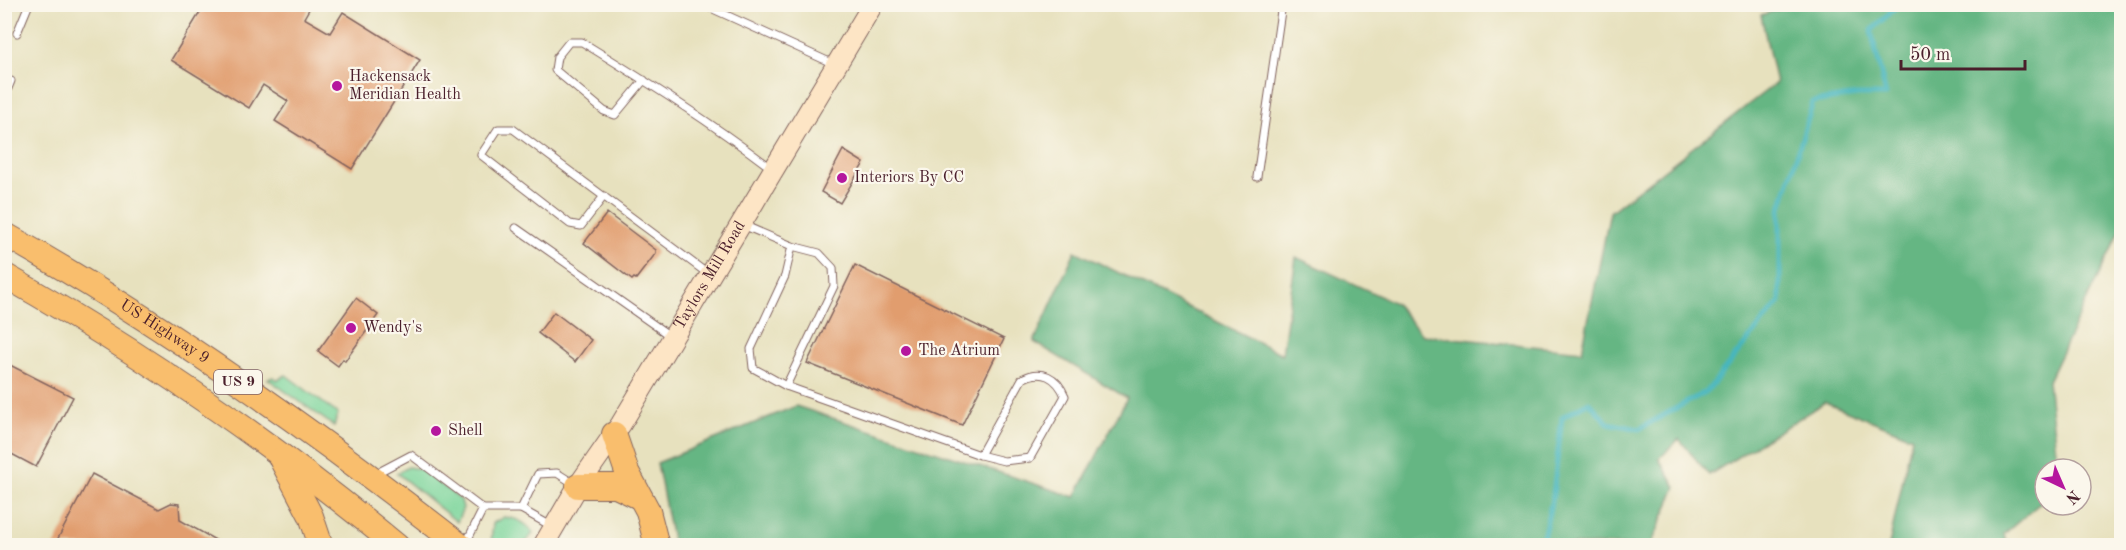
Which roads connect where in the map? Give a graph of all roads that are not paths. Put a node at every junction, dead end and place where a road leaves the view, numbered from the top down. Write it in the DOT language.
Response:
graph roads {
  1 [pos="29,4"];
  2 [pos="702,4"];
  3 [pos="873,4"];
  4 [pos="1282,4"];
  5 [pos="17,33"];
  6 [pos="836,65"];
  7 [pos="644,80"];
  8 [pos="11,81"];
  9 [pos="4,98"];
  10 [pos="773,170"];
  11 [pos="1257,177"];
  12 [pos="604,196"];
  13 [pos="741,224"];
  14 [pos="516,228"];
  15 [pos="4,234"];
  16 [pos="792,246"];
  17 [pos="4,275"];
  18 [pos="710,276"];
  19 [pos="672,338"];
  20 [pos="786,386"];
  21 [pos="614,434"];
  22 [pos="279,454"];
  23 [pos="980,455"];
  24 [pos="370,477"];
  25 [pos="578,486"];
  26 [pos="639,497"];
  27 [pos="483,509"];
  28 [pos="521,509"];
  29 [pos="554,527"];
  30 [pos="321,546"];
  31 [pos="397,546"];
  32 [pos="463,546"];
  33 [pos="543,546"];
  34 [pos="657,546"];
  1 -- 5 [label="lane"];
  2 -- 6 [label="lane"];
  3 -- 6 [label="street, Taylors Mill Road"];
  4 -- 11 [label="lane"];
  6 -- 10 [label="street, Taylors Mill Road"];
  7 -- 7 [label="lane"];
  7 -- 10 [label="lane"];
  8 -- 9 [label="lane"];
  10 -- 13 [label="street, Taylors Mill Road"];
  12 -- 12 [label="lane"];
  12 -- 18 [label="lane"];
  13 -- 16 [label="lane"];
  13 -- 18 [label="street, Taylors Mill Road"];
  14 -- 19 [label="lane"];
  15 -- 24 [label="highway, US Highway 9 / US 9"];
  16 -- 20 [label="lane"];
  16 -- 20 [label="lane"];
  17 -- 22 [label="highway, US Highway 9 / US 9"];
  18 -- 19 [label="street, Taylors Mill Road"];
  19 -- 21 [label="street, Taylors Mill Road"];
  20 -- 23 [label="lane"];
  21 -- 25 [label="street, Taylors Mill Road"];
  21 -- 26 [label="highway"];
  22 -- 30 [label="highway"];
  22 -- 31 [label="highway, US Highway 9 / US 9"];
  23 -- 23 [label="lane"];
  24 -- 27 [label="lane"];
  24 -- 32 [label="highway, US Highway 9 / US 9"];
  25 -- 26 [label="highway"];
  25 -- 28 [label="lane"];
  25 -- 29 [label="street, Taylors Mill Road"];
  26 -- 34 [label="highway"];
  27 -- 28 [label="lane"];
  27 -- 32 [label="lane"];
  28 -- 29 [label="lane"];
  29 -- 33 [label="street, Taylors Mill Road"];
}
